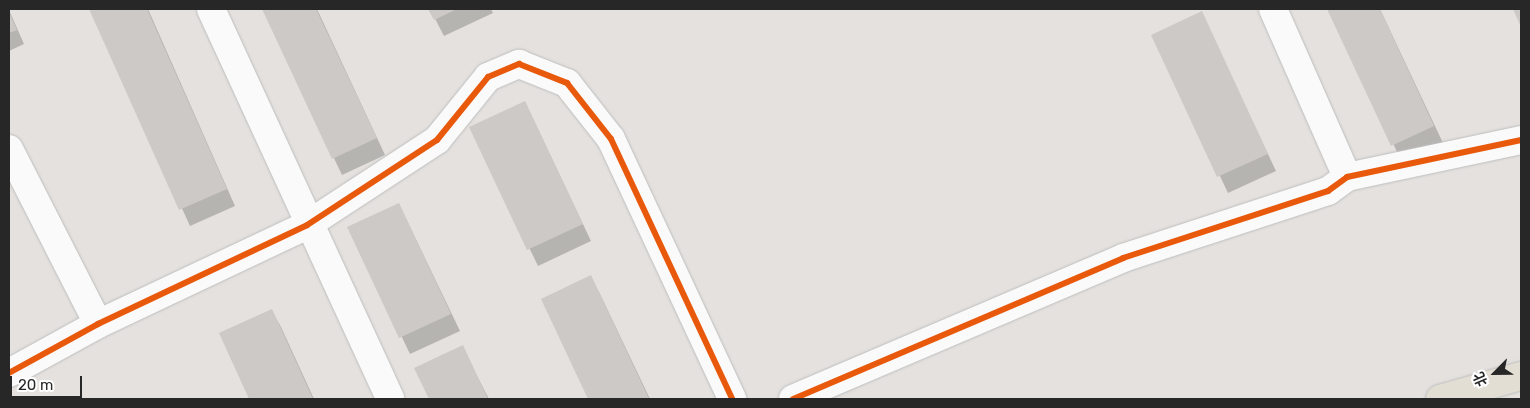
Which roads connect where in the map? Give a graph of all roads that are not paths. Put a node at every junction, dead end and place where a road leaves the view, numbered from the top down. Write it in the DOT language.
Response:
graph roads {
  1 [pos="211,9"];
  2 [pos="1273,9"];
  3 [pos="1521,140"];
  4 [pos="9,149"];
  5 [pos="1347,177"];
  6 [pos="307,225"];
  7 [pos="98,324"];
  8 [pos="9,373"];
  9 [pos="1521,376"];
  10 [pos="390,399"];
  11 [pos="732,399"];
  12 [pos="793,399"];
  13 [pos="1440,399"];
  1 -- 6 [label="street"];
  2 -- 5 [label="street"];
  3 -- 5 [label="street"];
  4 -- 7 [label="street"];
  5 -- 12 [label="street"];
  6 -- 7 [label="street"];
  6 -- 10 [label="street"];
  6 -- 11 [label="street"];
  7 -- 8 [label="street"];
  9 -- 13 [label="main road"];
}
